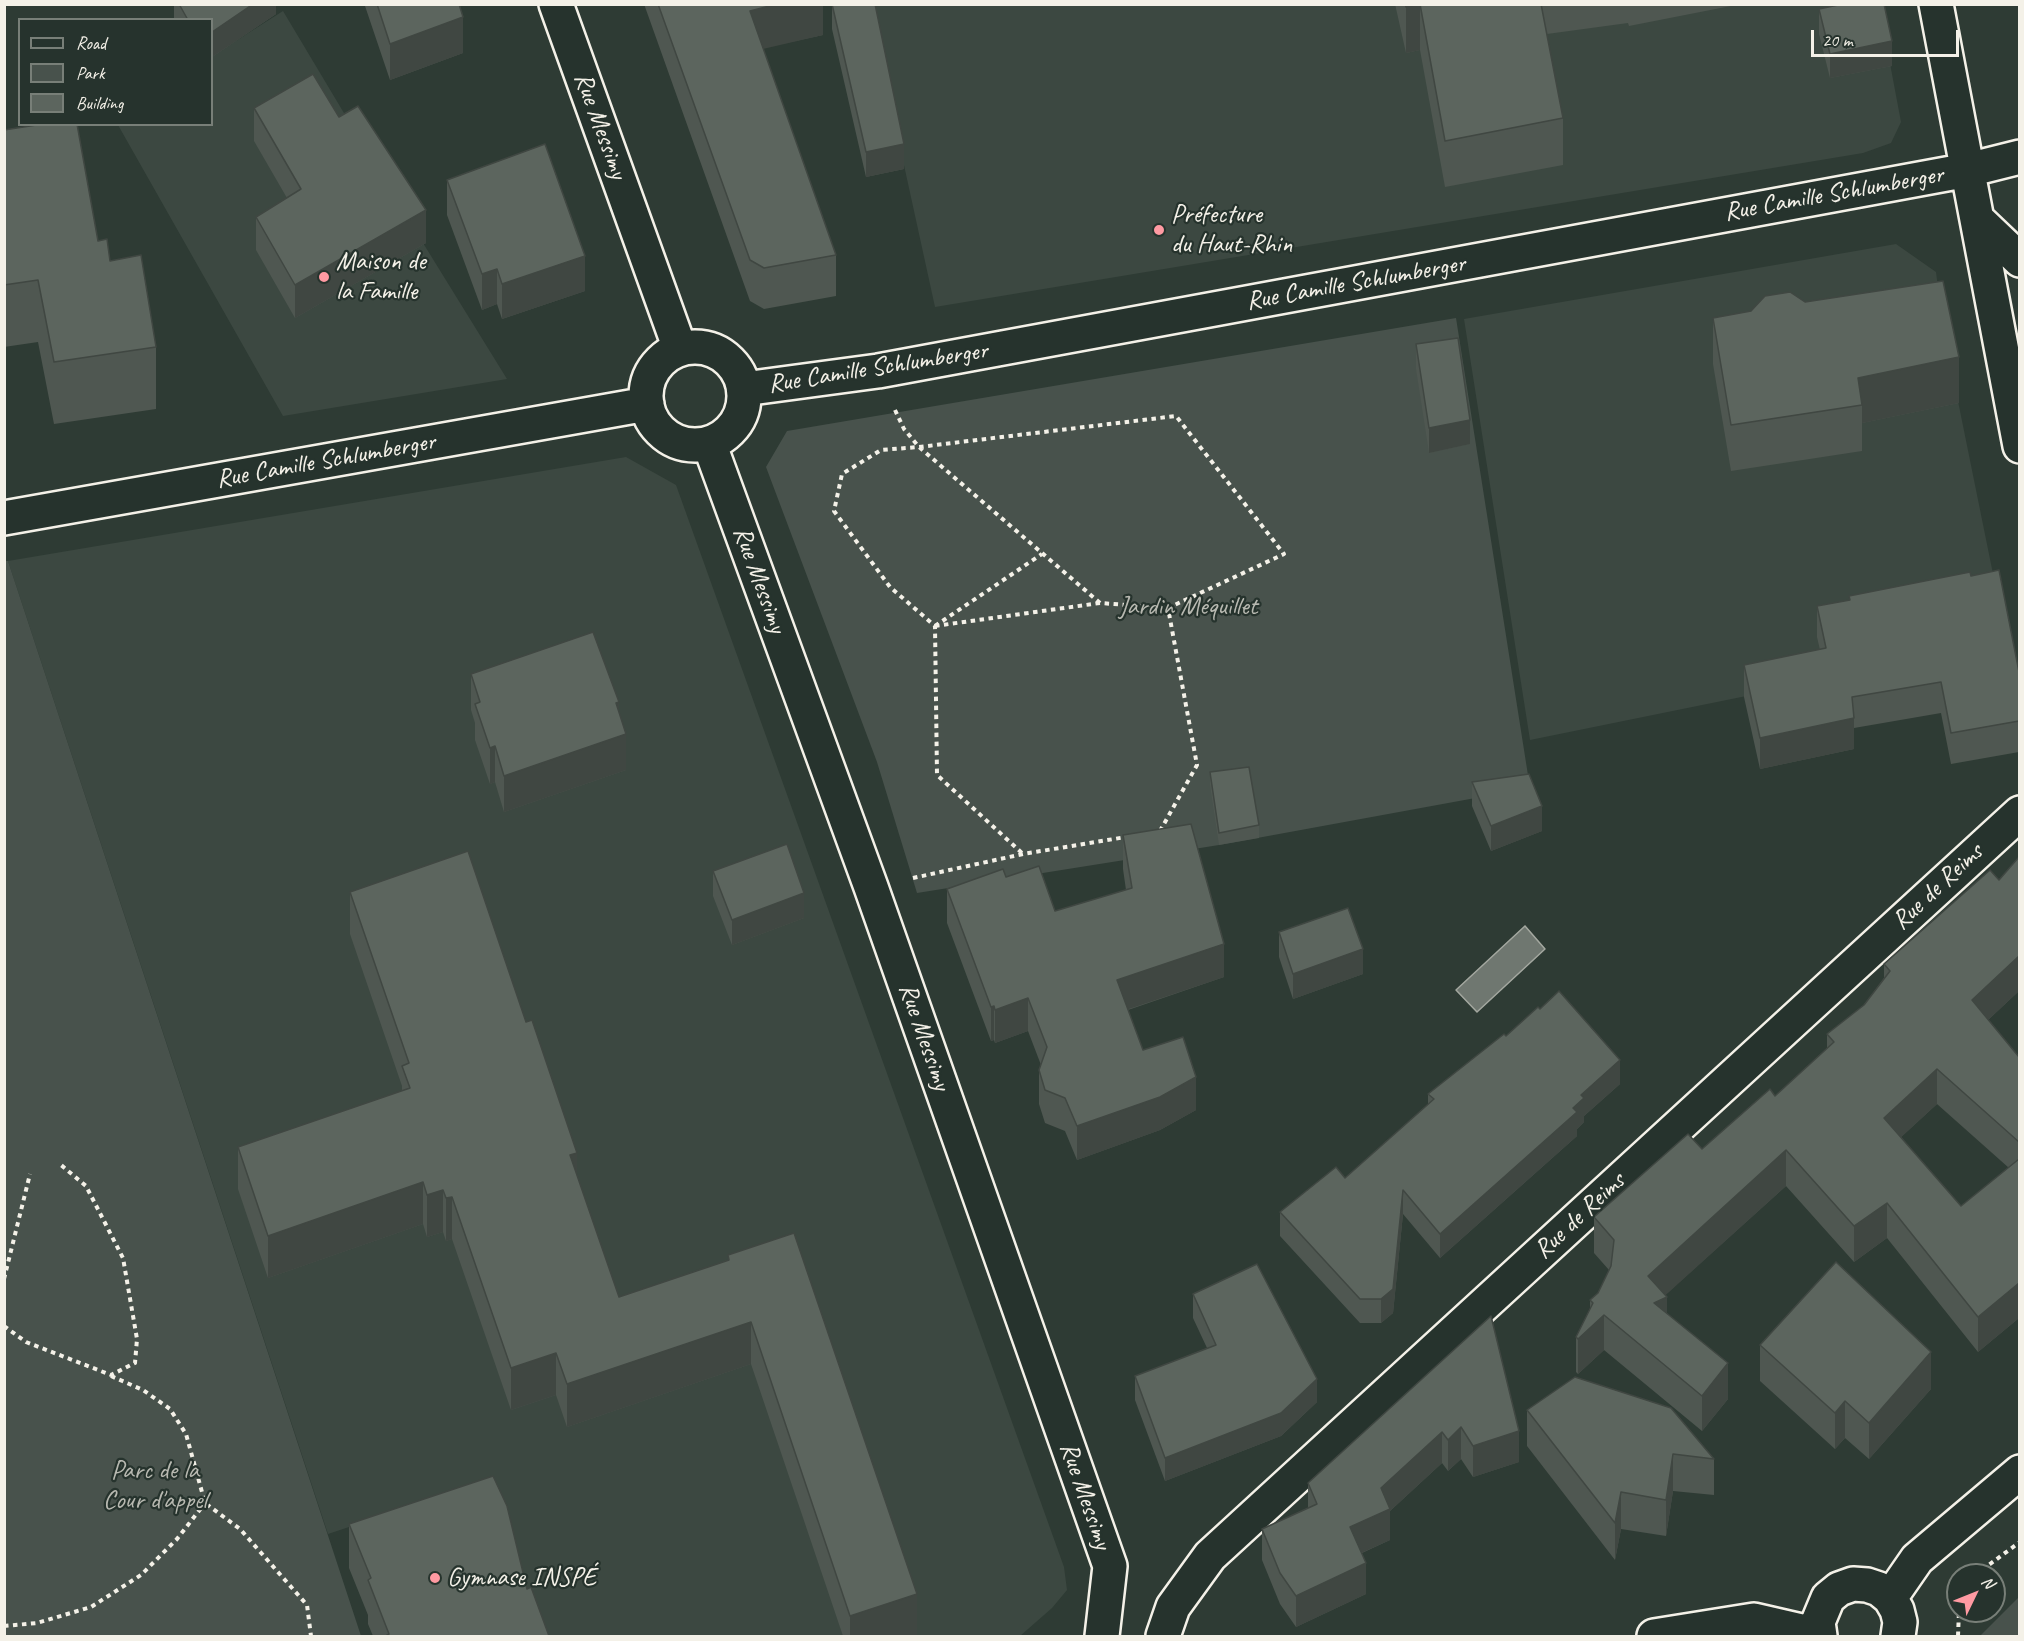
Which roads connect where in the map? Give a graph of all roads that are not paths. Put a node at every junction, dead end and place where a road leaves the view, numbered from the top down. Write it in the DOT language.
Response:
graph roads {
  1 [pos="556,4"];
  2 [pos="1936,4"];
  3 [pos="2019,157"];
  4 [pos="1968,170"];
  5 [pos="1978,220"];
  6 [pos="2019,260"];
  7 [pos="680,349"];
  8 [pos="744,389"];
  9 [pos="646,404"];
  10 [pos="709,444"];
  11 [pos="2019,446"];
  12 [pos="4,518"];
  13 [pos="2019,813"];
  14 [pos="2019,1472"];
  15 [pos="1890,1598"];
  16 [pos="1102,1636"];
  17 [pos="1163,1636"];
  18 [pos="1654,1636"];
  19 [pos="1820,1636"];
  20 [pos="1898,1636"];
  1 -- 7 [label="street, Rue Messimy"];
  2 -- 4 [label="street"];
  3 -- 4 [label="street, Rue Camille Schlumberger"];
  4 -- 5 [label="street"];
  4 -- 8 [label="street, Rue Camille Schlumberger"];
  5 -- 6 [label="street"];
  5 -- 11 [label="street"];
  7 -- 8 [label="street"];
  7 -- 9 [label="street"];
  8 -- 10 [label="street"];
  9 -- 10 [label="street"];
  9 -- 12 [label="street, Rue Camille Schlumberger"];
  10 -- 16 [label="street, Rue Messimy"];
  13 -- 17 [label="street, Rue de Reims"];
  14 -- 15 [label="street"];
  15 -- 19 [label="street"];
  15 -- 20 [label="street"];
  18 -- 19 [label="street"];
}
